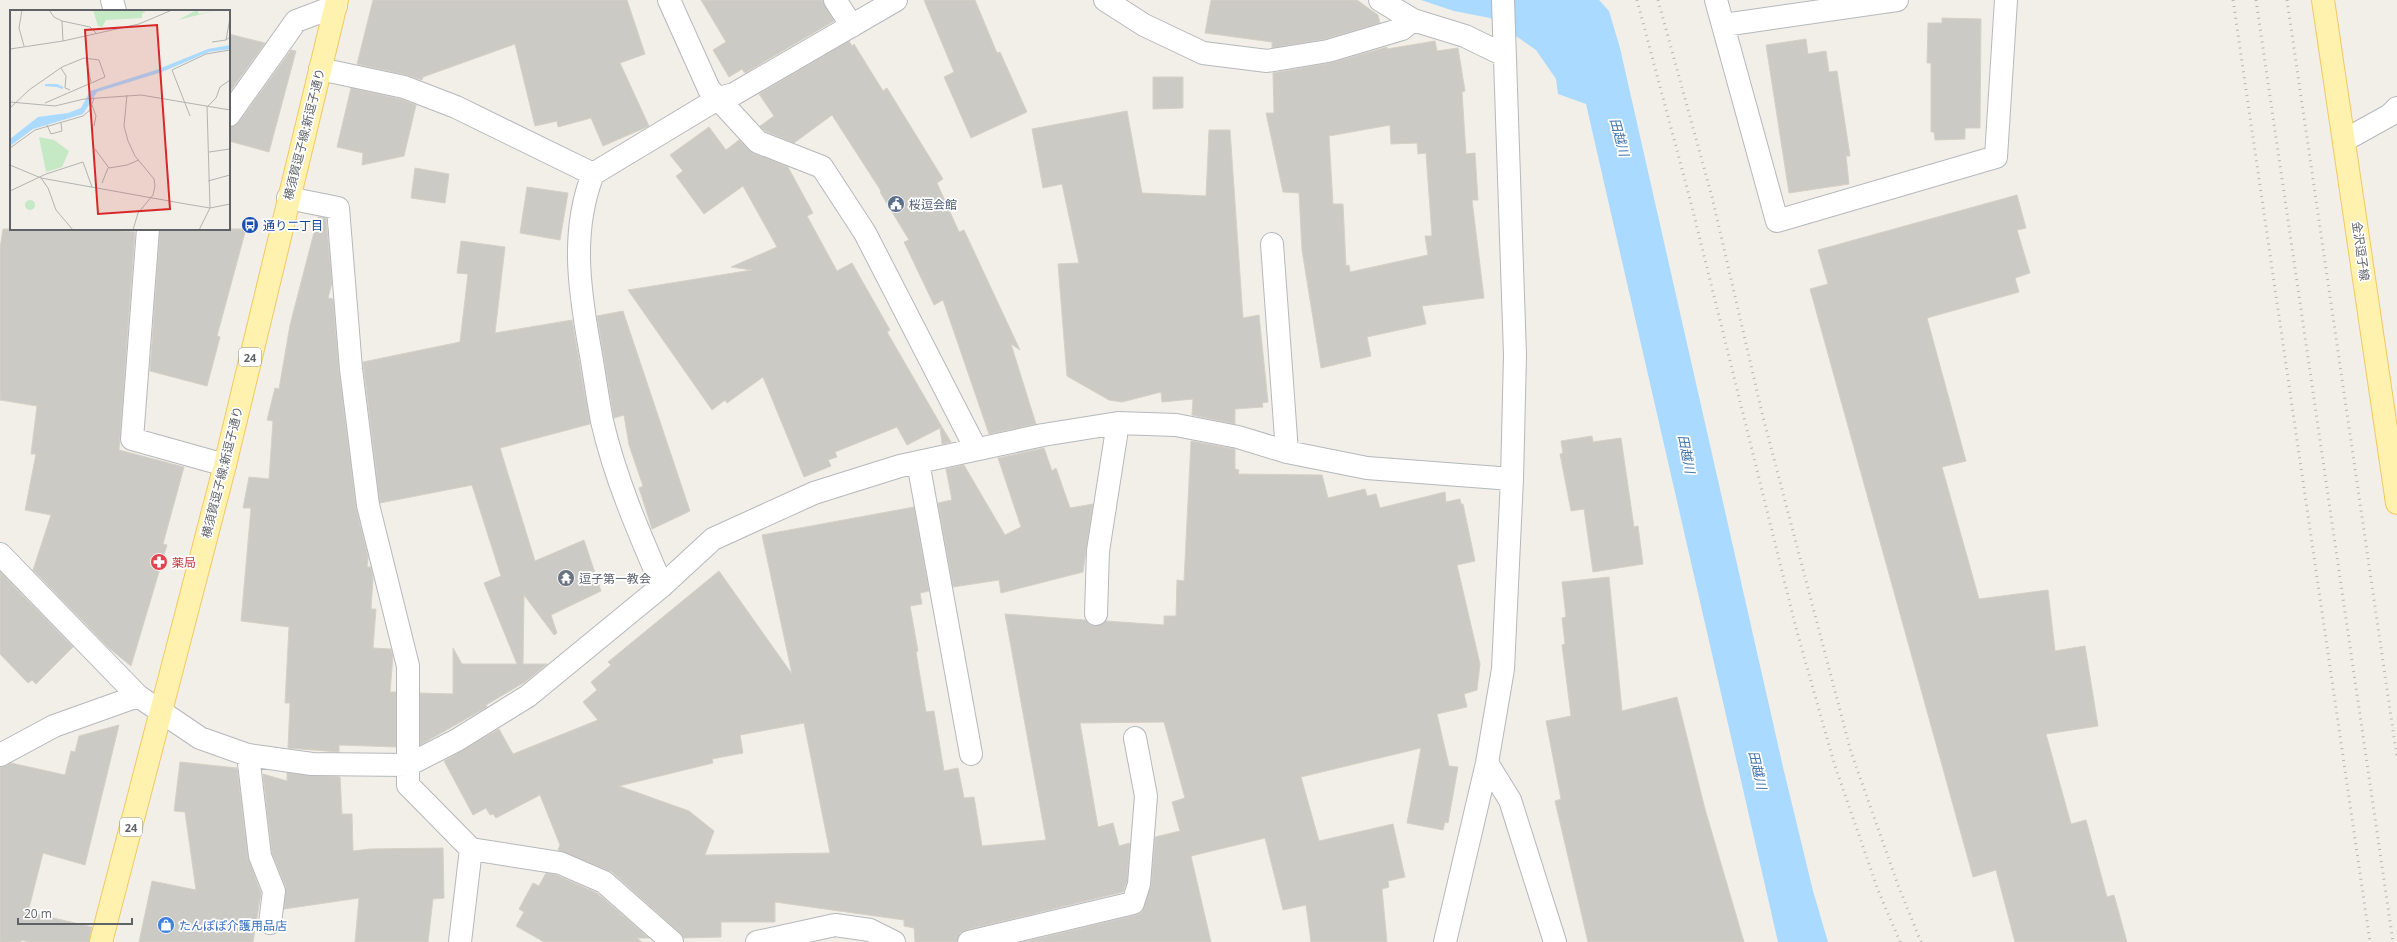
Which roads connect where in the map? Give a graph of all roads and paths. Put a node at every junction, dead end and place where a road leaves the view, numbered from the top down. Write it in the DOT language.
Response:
graph roads {
  1 [pos="112,0"];
  2 [pos="669,0"];
  3 [pos="835,0"];
  4 [pos="896,0"];
  5 [pos="1105,0"];
  6 [pos="1380,0"];
  7 [pos="1503,0"];
  8 [pos="1716,0"];
  9 [pos="1896,0"];
  10 [pos="2006,0"];
  11 [pos="2323,0"];
  12 [pos="336,3"];
  13 [pos="115,10"];
  14 [pos="1413,20"];
  15 [pos="1724,25"];
  16 [pos="852,26"];
  17 [pos="1504,50"];
  18 [pos="320,69"];
  19 [pos="719,98"];
  20 [pos="2397,108"];
  21 [pos="230,114"];
  22 [pos="2345,140"];
  23 [pos="592,174"];
  24 [pos="288,198"];
  25 [pos="148,230"];
  26 [pos="1272,244"];
  27 [pos="1118,423"];
  28 [pos="976,449"];
  29 [pos="1287,452"];
  30 [pos="918,462"];
  31 [pos="225,465"];
  32 [pos="1512,479"];
  33 [pos="2397,503"];
  34 [pos="0,554"];
  35 [pos="662,586"];
  36 [pos="1096,614"];
  37 [pos="138,696"];
  38 [pos="160,713"];
  39 [pos="1135,738"];
  40 [pos="971,754"];
  41 [pos="0,755"];
  42 [pos="248,755"];
  43 [pos="1487,763"];
  44 [pos="408,765"];
  45 [pos="472,849"];
  46 [pos="270,923"];
  47 [pos="101,942"];
  48 [pos="460,942"];
  49 [pos="672,942"];
  50 [pos="757,942"];
  51 [pos="894,942"];
  52 [pos="969,942"];
  53 [pos="1445,942"];
  54 [pos="1555,942"];
  1 -- 13 [label="street"];
  2 -- 19 [label="street"];
  3 -- 16 [label="street"];
  4 -- 16 [label="street"];
  5 -- 14 [label="street"];
  6 -- 14 [label="street"];
  7 -- 17 [label="street"];
  8 -- 15 [label="street"];
  9 -- 15 [label="street"];
  10 -- 15 [label="street"];
  11 -- 22 [label="main road, 金沢逗子線"];
  12 -- 18 [label="main road, 横須賀逗子線;新逗子通り / 24"];
  12 -- 21 [label="street"];
  14 -- 17 [label="street"];
  16 -- 19 [label="street"];
  17 -- 32 [label="street"];
  18 -- 23 [label="street"];
  18 -- 24 [label="main road, 横須賀逗子線;新逗子通り / 24"];
  19 -- 23 [label="street"];
  19 -- 28 [label="street"];
  20 -- 22 [label="street"];
  22 -- 33 [label="main road, 金沢逗子線"];
  23 -- 35 [label="street"];
  24 -- 31 [label="main road, 横須賀逗子線;新逗子通り / 24"];
  24 -- 44 [label="street"];
  25 -- 31 [label="street"];
  26 -- 29 [label="street"];
  27 -- 28 [label="street"];
  27 -- 29 [label="street"];
  27 -- 36 [label="street"];
  28 -- 30 [label="street"];
  29 -- 32 [label="street"];
  30 -- 35 [label="street"];
  30 -- 40 [label="street"];
  31 -- 38 [label="main road, 横須賀逗子線;新逗子通り / 24"];
  32 -- 43 [label="street"];
  34 -- 37 [label="street"];
  35 -- 44 [label="street"];
  37 -- 38 [label="street"];
  37 -- 41 [label="street"];
  38 -- 42 [label="street"];
  38 -- 47 [label="main road, 横須賀逗子線;新逗子通り / 24"];
  39 -- 52 [label="street"];
  42 -- 44 [label="street"];
  42 -- 46 [label="street"];
  43 -- 53 [label="street"];
  43 -- 54 [label="street"];
  44 -- 45 [label="street"];
  45 -- 48 [label="street"];
  45 -- 49 [label="street"];
  50 -- 51 [label="street"];
}
